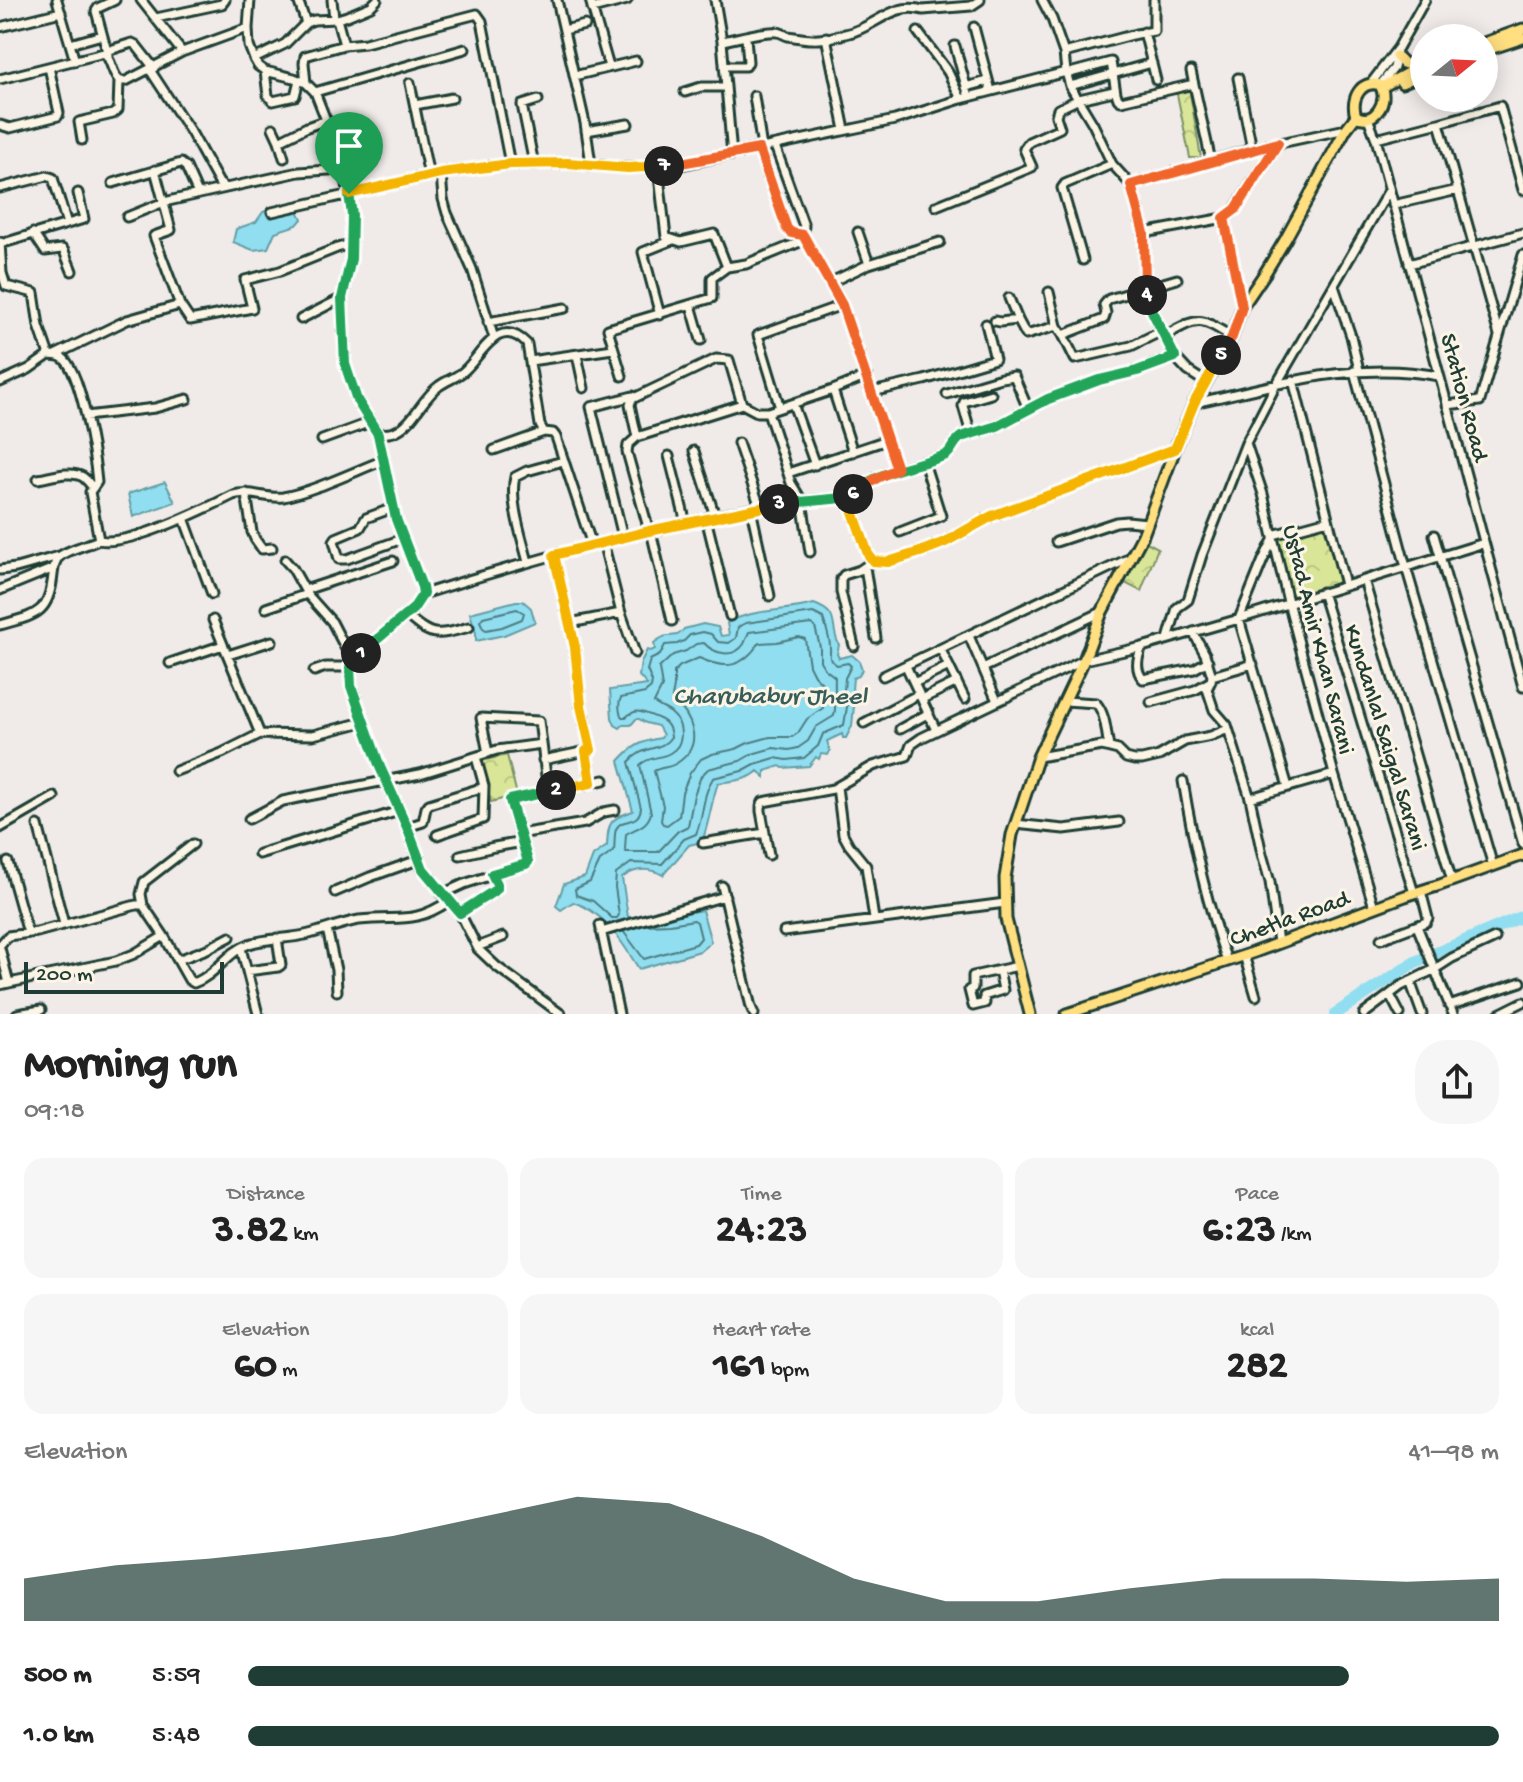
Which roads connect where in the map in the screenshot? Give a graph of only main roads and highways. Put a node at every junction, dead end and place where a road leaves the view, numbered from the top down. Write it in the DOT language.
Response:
graph roads {
  1 [pos="1523,29"];
  2 [pos="1498,38"];
  3 [pos="1523,38"];
  4 [pos="1498,46"];
  5 [pos="1397,52"];
  6 [pos="1410,65"];
  7 [pos="1410,73"];
  8 [pos="1380,86"];
  9 [pos="1356,116"];
  10 [pos="1523,855"];
  11 [pos="1030,1014"];
  12 [pos="1067,1014"];
  1 -- 2 [label="main road"];
  3 -- 4 [label="main road"];
  5 -- 6 [label="main road"];
  7 -- 8 [label="main road"];
  8 -- 9 [label="main road"];
  8 -- 9 [label="main road"];
  9 -- 11 [label="main road"];
  10 -- 12 [label="main road, Chetla Road"];
}
